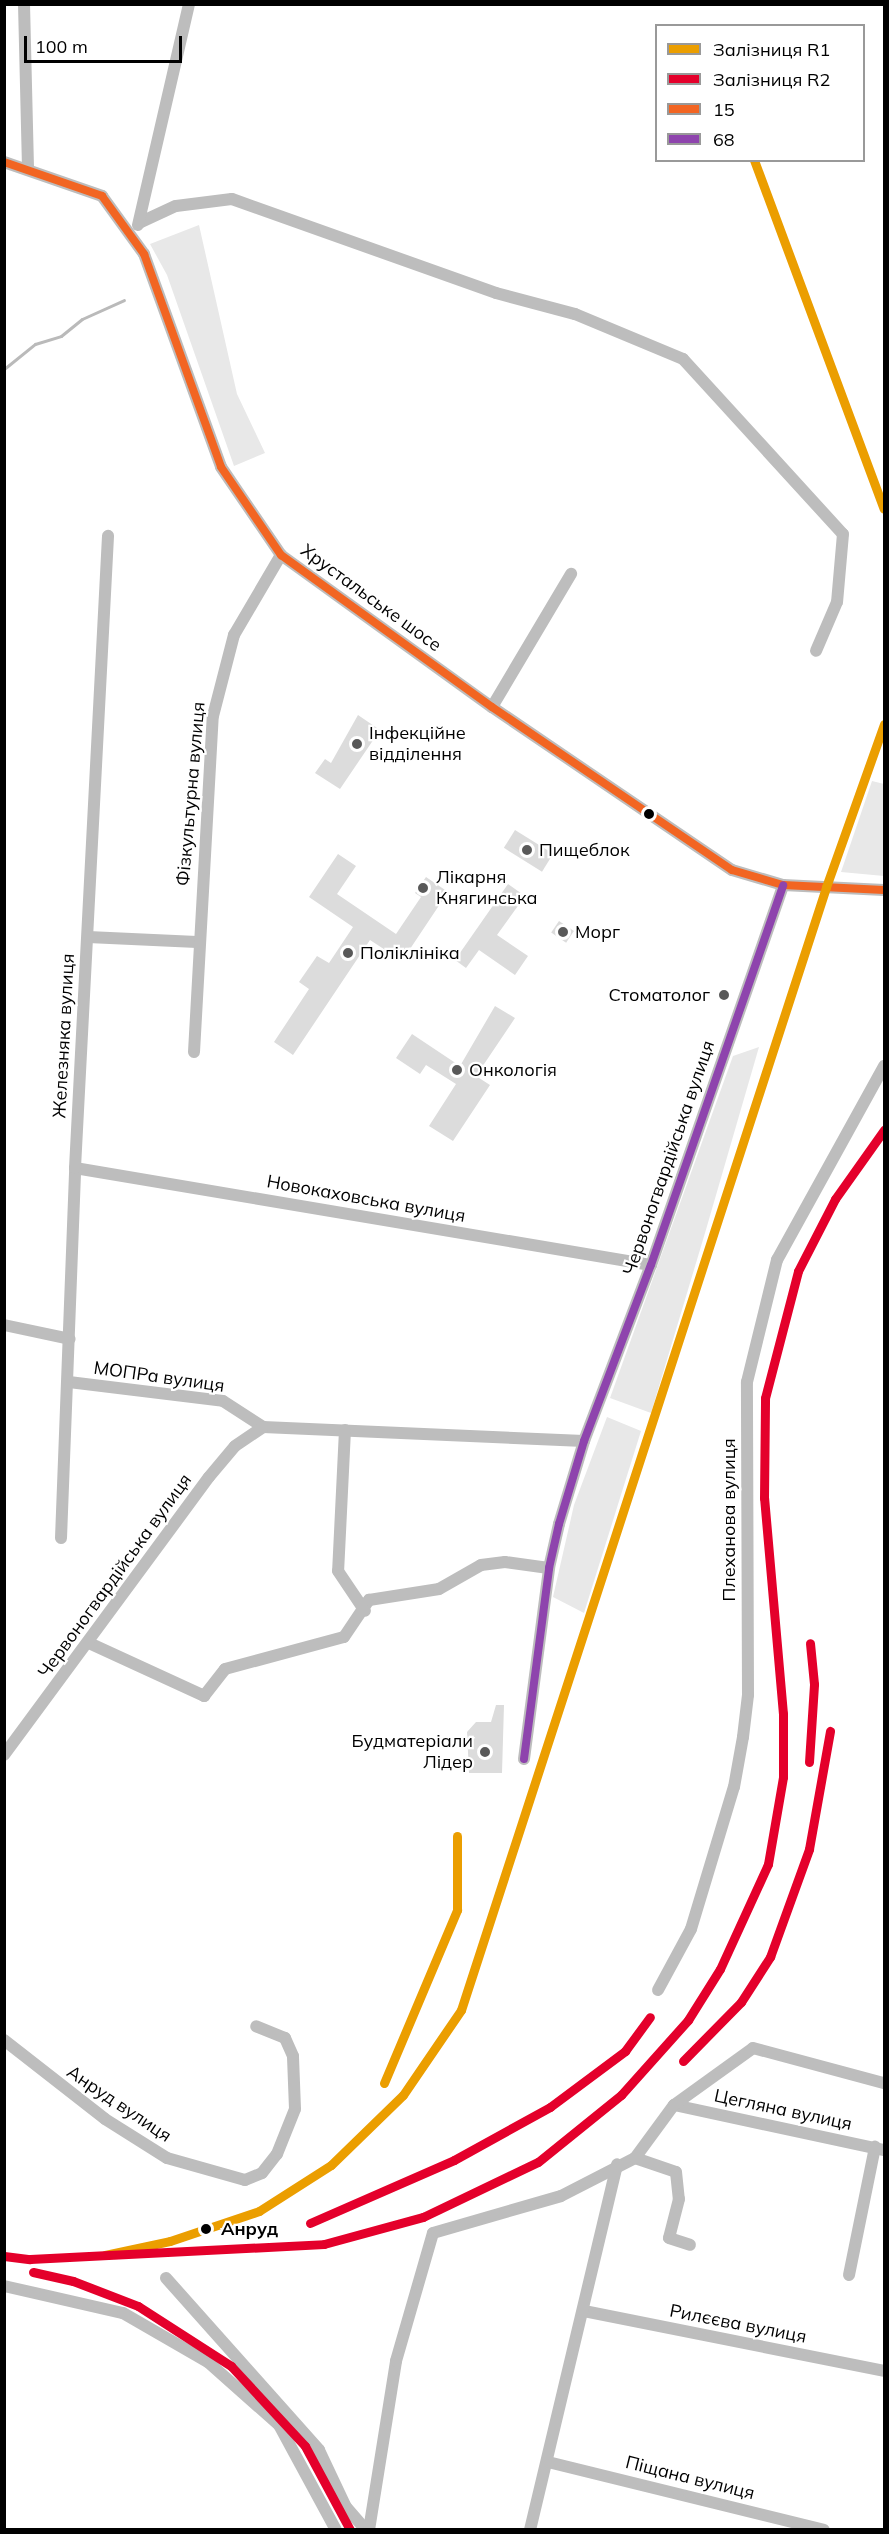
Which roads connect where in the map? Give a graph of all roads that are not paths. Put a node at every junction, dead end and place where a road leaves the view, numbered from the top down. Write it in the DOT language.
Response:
graph roads {
  1 [pos="24,4"];
  2 [pos="189,4"];
  3 [pos="4,162"];
  4 [pos="28,166"];
  5 [pos="141,222"];
  6 [pos="130,234"];
  7 [pos="108,536"];
  8 [pos="281,555"];
  9 [pos="571,574"];
  10 [pos="816,651"];
  11 [pos="492,707"];
  12 [pos="783,885"];
  13 [pos="885,890"];
  14 [pos="88,937"];
  15 [pos="197,942"];
  16 [pos="194,1052"];
  17 [pos="885,1066"];
  18 [pos="75,1168"];
  19 [pos="651,1265"];
  20 [pos="4,1325"];
  21 [pos="70,1339"];
  22 [pos="69,1382"];
  23 [pos="263,1427"];
  24 [pos="345,1430"];
  25 [pos="584,1441"];
  26 [pos="61,1538"];
  27 [pos="549,1568"];
  28 [pos="365,1611"];
  29 [pos="89,1643"];
  30 [pos="8,1747"];
  31 [pos="524,1759"];
  32 [pos="658,1990"];
  33 [pos="256,2026"];
  34 [pos="4,2040"];
  35 [pos="885,2083"];
  36 [pos="674,2105"];
  37 [pos="880,2149"];
  38 [pos="635,2158"];
  39 [pos="617,2164"];
  40 [pos="690,2245"];
  41 [pos="849,2275"];
  42 [pos="166,2278"];
  43 [pos="4,2286"];
  44 [pos="584,2311"];
  45 [pos="885,2371"];
  46 [pos="548,2462"];
  47 [pos="336,2529"];
  48 [pos="367,2529"];
  49 [pos="530,2529"];
  50 [pos="824,2529"];
  1 -- 4 [label="street"];
  2 -- 5 [label="street"];
  3 -- 4 [label="street, Хрустальське шосе"];
  4 -- 6 [label="street, Хрустальське шосе"];
  5 -- 6 [label="street"];
  5 -- 10 [label="street"];
  6 -- 8 [label="street, Хрустальське шосе"];
  7 -- 14 [label="street, Железняка вулиця"];
  8 -- 11 [label="street, Хрустальське шосе"];
  8 -- 15 [label="street, Фізкультурна вулиця"];
  9 -- 11 [label="street"];
  11 -- 12 [label="street, Хрустальське шосе"];
  12 -- 13 [label="street, Хрустальське шосе"];
  12 -- 19 [label="street, Червоногвардійська вулиця"];
  14 -- 15 [label="street"];
  14 -- 18 [label="street, Железняка вулиця"];
  15 -- 16 [label="street, Фізкультурна вулиця"];
  17 -- 32 [label="street, Плеханова вулиця"];
  18 -- 19 [label="street, Новокаховська вулиця"];
  18 -- 21 [label="street, Железняка вулиця"];
  19 -- 25 [label="street, Червоногвардійська вулиця"];
  20 -- 21 [label="street"];
  21 -- 22 [label="street, Железняка вулиця"];
  22 -- 23 [label="street, МОПРа вулиця"];
  22 -- 26 [label="street, Железняка вулиця"];
  23 -- 24 [label="street"];
  23 -- 29 [label="street, Червоногвардійська вулиця"];
  24 -- 25 [label="street"];
  24 -- 28 [label="street"];
  25 -- 27 [label="street, Червоногвардійська вулиця"];
  27 -- 28 [label="street"];
  27 -- 31 [label="street, Червоногвардійська вулиця"];
  28 -- 29 [label="street"];
  29 -- 30 [label="street, Червоногвардійська вулиця"];
  33 -- 34 [label="street, Анруд вулиця"];
  35 -- 36 [label="street"];
  36 -- 37 [label="street, Цегляна вулиця"];
  36 -- 38 [label="street"];
  37 -- 41 [label="street"];
  38 -- 39 [label="street"];
  38 -- 40 [label="street"];
  39 -- 44 [label="street"];
  39 -- 48 [label="street"];
  42 -- 48 [label="street"];
  43 -- 47 [label="street"];
  44 -- 45 [label="street, Рилєєва вулиця"];
  44 -- 46 [label="street"];
  46 -- 49 [label="street"];
  46 -- 50 [label="street, Піщана вулиця"];
}
